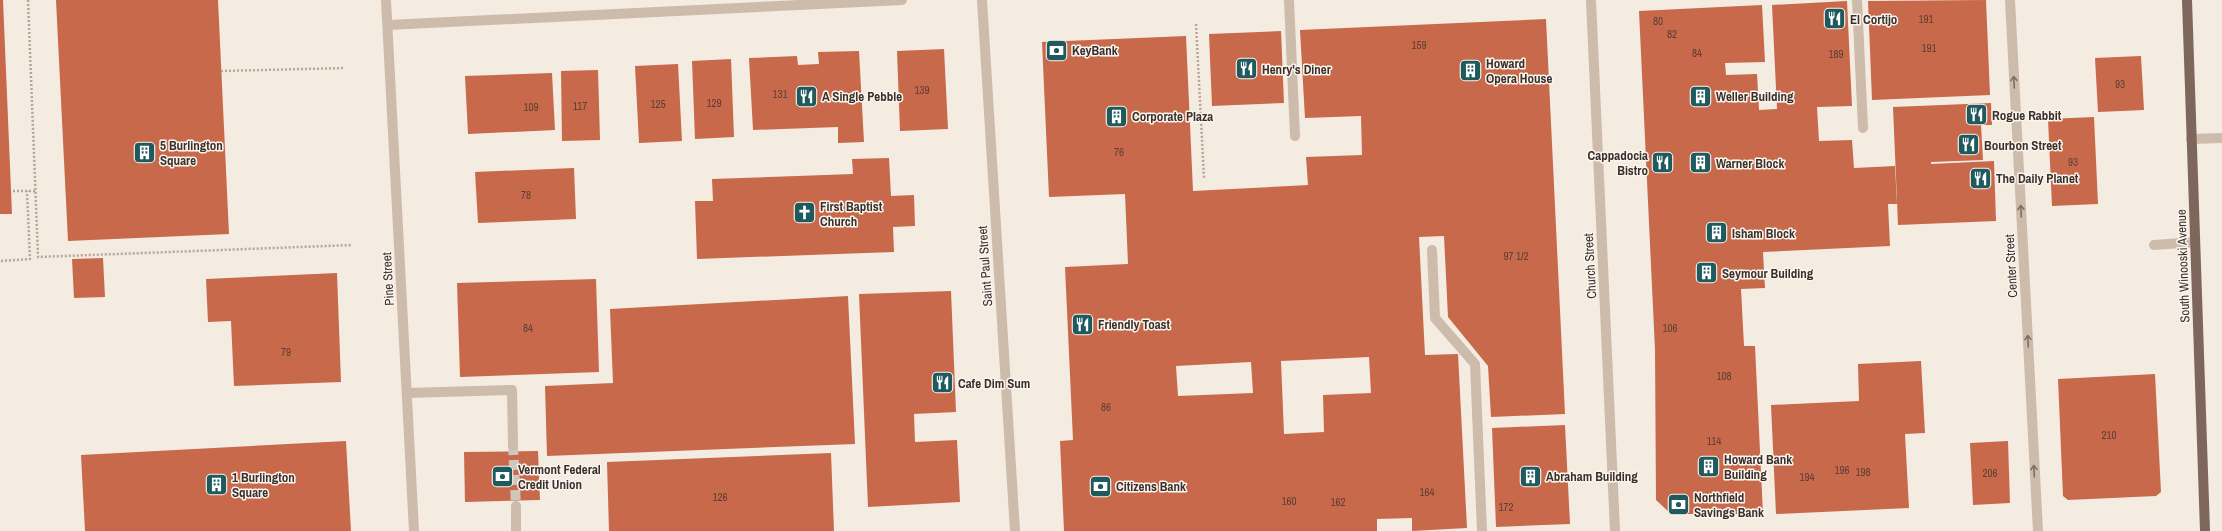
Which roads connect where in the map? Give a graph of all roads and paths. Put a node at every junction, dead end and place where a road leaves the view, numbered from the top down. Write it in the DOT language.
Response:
graph roads {
  1 [pos="28,0"];
  2 [pos="386,0"];
  3 [pos="902,0"];
  4 [pos="982,0"];
  5 [pos="1289,0"];
  6 [pos="1591,0"];
  7 [pos="1857,0"];
  8 [pos="2010,0"];
  9 [pos="2187,0"];
  10 [pos="1196,24"];
  11 [pos="388,25"];
  12 [pos="344,68"];
  13 [pos="221,71"];
  14 [pos="1863,128"];
  15 [pos="1295,136"];
  16 [pos="2222,138"];
  17 [pos="2191,139"];
  18 [pos="1204,178"];
  19 [pos="13,191"];
  20 [pos="28,191"];
  21 [pos="36,191"];
  22 [pos="2195,242"];
  23 [pos="352,245"];
  24 [pos="2154,245"];
  25 [pos="1432,250"];
  26 [pos="1,261"];
  27 [pos="407,394"];
  28 [pos="513,445"];
  29 [pos="516,506"];
  30 [pos="414,531"];
  31 [pos="516,531"];
  32 [pos="1015,531"];
  33 [pos="1482,531"];
  34 [pos="1615,531"];
  35 [pos="2038,531"];
  36 [pos="2205,531"];
  1 -- 21 [label="path"];
  2 -- 11 [label="street, Pine Street"];
  3 -- 11 [label="street"];
  4 -- 32 [label="street, Saint Paul Street"];
  5 -- 15 [label="street"];
  6 -- 34 [label="street, Church Street"];
  7 -- 14 [label="street"];
  35 -- 8 [label="street, Center Street, one-way"];
  9 -- 17 [label="main road, South Winooski Avenue"];
  10 -- 18 [label="path"];
  11 -- 27 [label="street, Pine Street"];
  12 -- 13 [label="path"];
  16 -- 17 [label="street"];
  17 -- 22 [label="main road, South Winooski Avenue"];
  19 -- 20 [label="path"];
  20 -- 21 [label="path"];
  20 -- 26 [label="path"];
  21 -- 23 [label="path"];
  22 -- 24 [label="street"];
  22 -- 36 [label="main road, South Winooski Avenue"];
  25 -- 33 [label="street"];
  27 -- 28 [label="street"];
  27 -- 30 [label="street, Pine Street"];
  29 -- 31 [label="street"];
}
